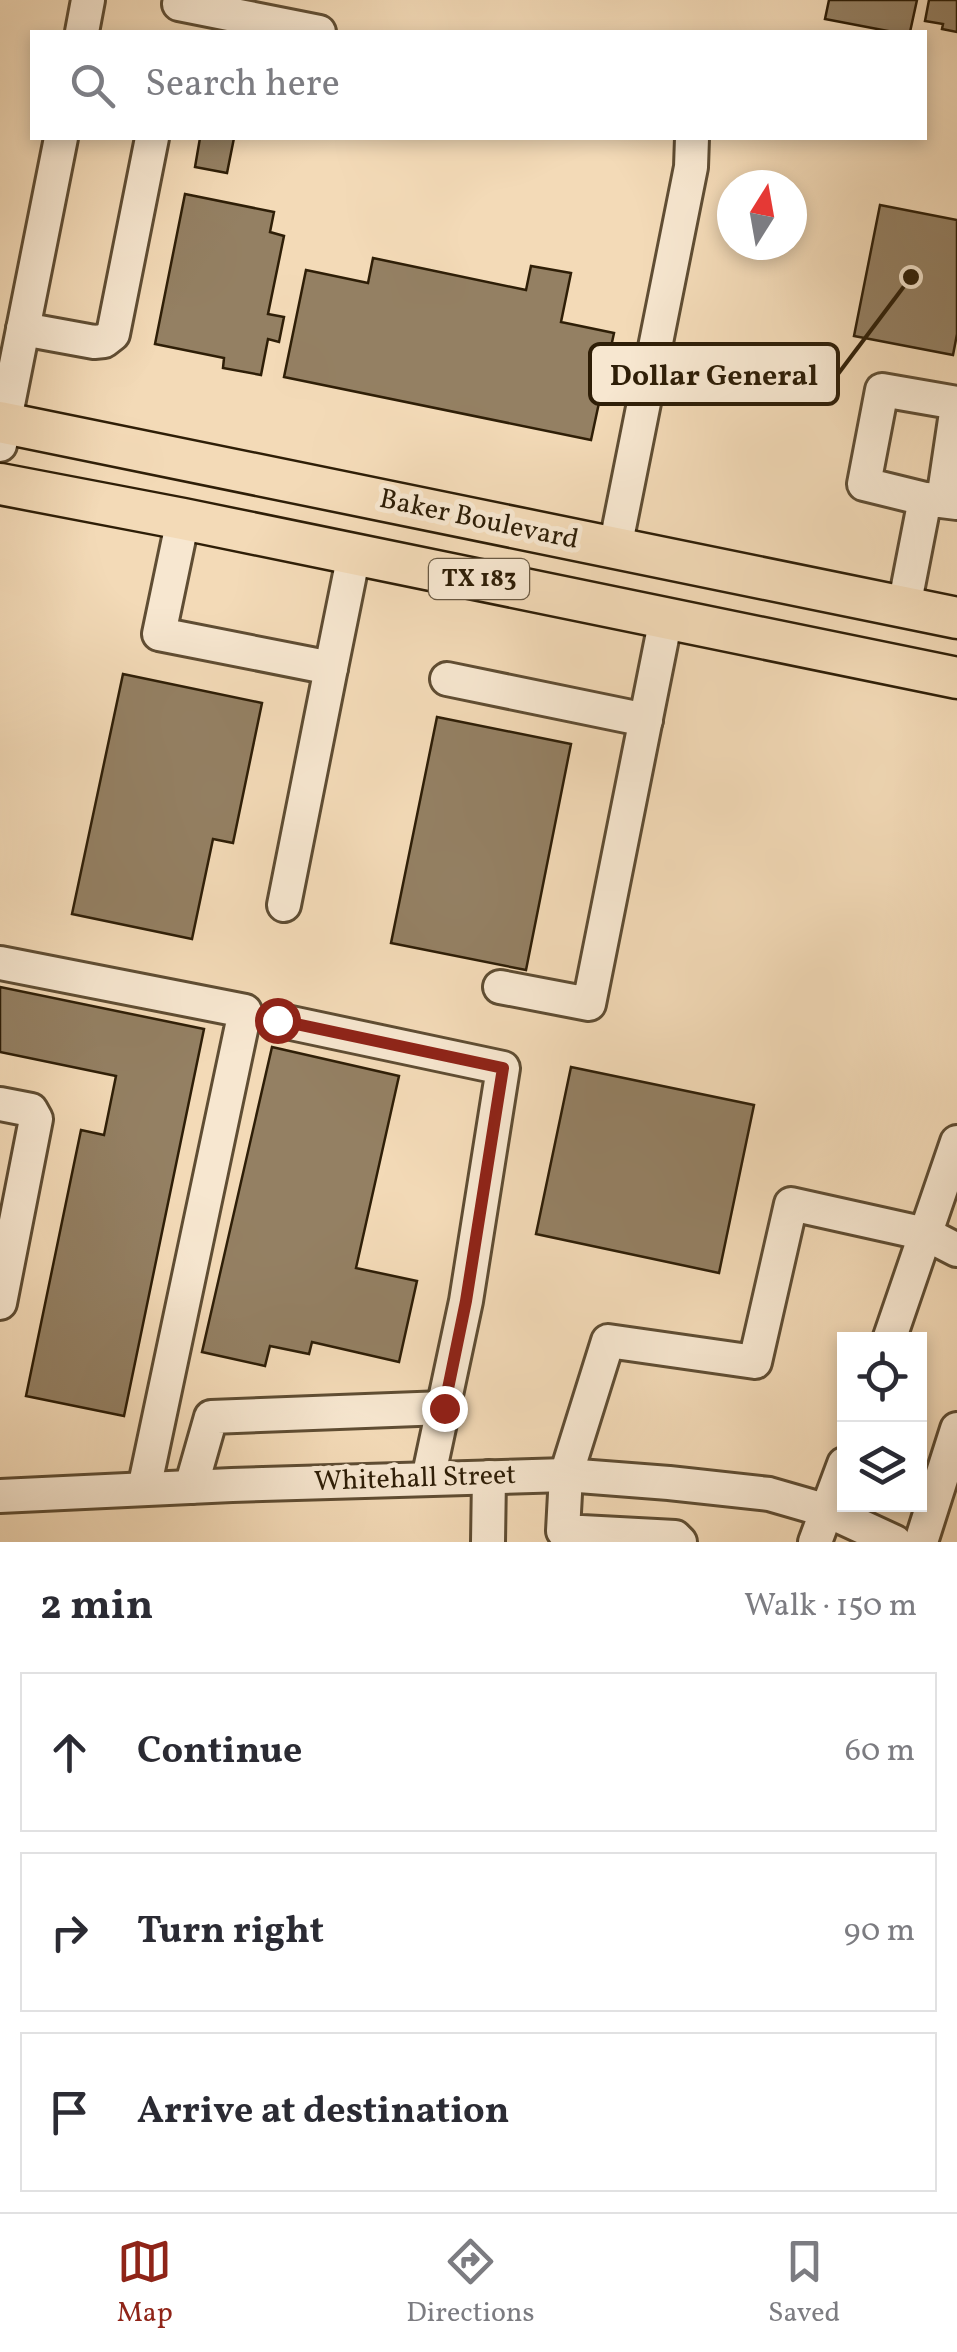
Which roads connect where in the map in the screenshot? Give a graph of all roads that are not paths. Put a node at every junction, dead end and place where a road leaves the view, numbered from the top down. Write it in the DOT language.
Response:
graph roads {
  1 [pos="88,0"];
  2 [pos="170,12"];
  3 [pos="82,30"];
  4 [pos="304,30"];
  5 [pos="61,140"];
  6 [pos="152,140"];
  7 [pos="692,140"];
  8 [pos="23,329"];
  9 [pos="957,404"];
  10 [pos="2,430"];
  11 [pos="0,484"];
  12 [pos="942,501"];
  13 [pos="183,518"];
  14 [pos="615,548"];
  15 [pos="354,554"];
  16 [pos="904,607"];
  17 [pos="666,618"];
  18 [pos="957,618"];
  19 [pos="331,668"];
  20 [pos="957,678"];
  21 [pos="446,680"];
  22 [pos="646,720"];
  23 [pos="284,905"];
  24 [pos="0,963"];
  25 [pos="500,987"];
  26 [pos="277,1020"];
  27 [pos="0,1104"];
  28 [pos="957,1142"];
  29 [pos="926,1234"];
  30 [pos="957,1250"];
  31 [pos="1,1290"];
  32 [pos="891,1332"];
  33 [pos="444,1408"];
  34 [pos="957,1429"];
  35 [pos="566,1474"];
  36 [pos="489,1477"];
  37 [pos="428,1479"];
  38 [pos="837,1485"];
  39 [pos="191,1487"];
  40 [pos="144,1489"];
  41 [pos="0,1496"];
  42 [pos="828,1511"];
  43 [pos="488,1542"];
  44 [pos="680,1542"];
  45 [pos="816,1542"];
  46 [pos="894,1542"];
  47 [pos="921,1542"];
  1 -- 3 [label="street"];
  2 -- 4 [label="street"];
  5 -- 8 [label="street"];
  6 -- 8 [label="street"];
  7 -- 14 [label="street"];
  8 -- 10 [label="street"];
  9 -- 12 [label="street"];
  9 -- 12 [label="street"];
  10 -- 14 [label="main road, Baker Boulevard / TX 183"];
  11 -- 13 [label="main road, Baker Boulevard / TX 183"];
  12 -- 16 [label="street"];
  13 -- 15 [label="main road, Baker Boulevard / TX 183"];
  13 -- 19 [label="street"];
  14 -- 16 [label="main road, Baker Boulevard / TX 183"];
  15 -- 17 [label="main road, Baker Boulevard / TX 183"];
  15 -- 19 [label="street"];
  16 -- 18 [label="main road, Baker Boulevard / TX 183"];
  17 -- 20 [label="main road, Baker Boulevard / TX 183"];
  17 -- 22 [label="street"];
  19 -- 23 [label="street"];
  21 -- 22 [label="street"];
  22 -- 25 [label="street"];
  24 -- 40 [label="street"];
  26 -- 33 [label="street"];
  27 -- 31 [label="street"];
  28 -- 29 [label="street"];
  29 -- 30 [label="street"];
  29 -- 32 [label="street"];
  29 -- 35 [label="street"];
  33 -- 37 [label="street"];
  33 -- 39 [label="street"];
  34 -- 47 [label="street"];
  35 -- 36 [label="street, Whitehall Street"];
  35 -- 42 [label="street, Whitehall Street"];
  35 -- 44 [label="street"];
  36 -- 37 [label="street, Whitehall Street"];
  36 -- 43 [label="street"];
  37 -- 39 [label="street, Whitehall Street"];
  38 -- 42 [label="street"];
  39 -- 40 [label="street, Whitehall Street"];
  40 -- 41 [label="street, Whitehall Street"];
  42 -- 45 [label="street"];
  42 -- 46 [label="street, Whitehall Street"];
}
